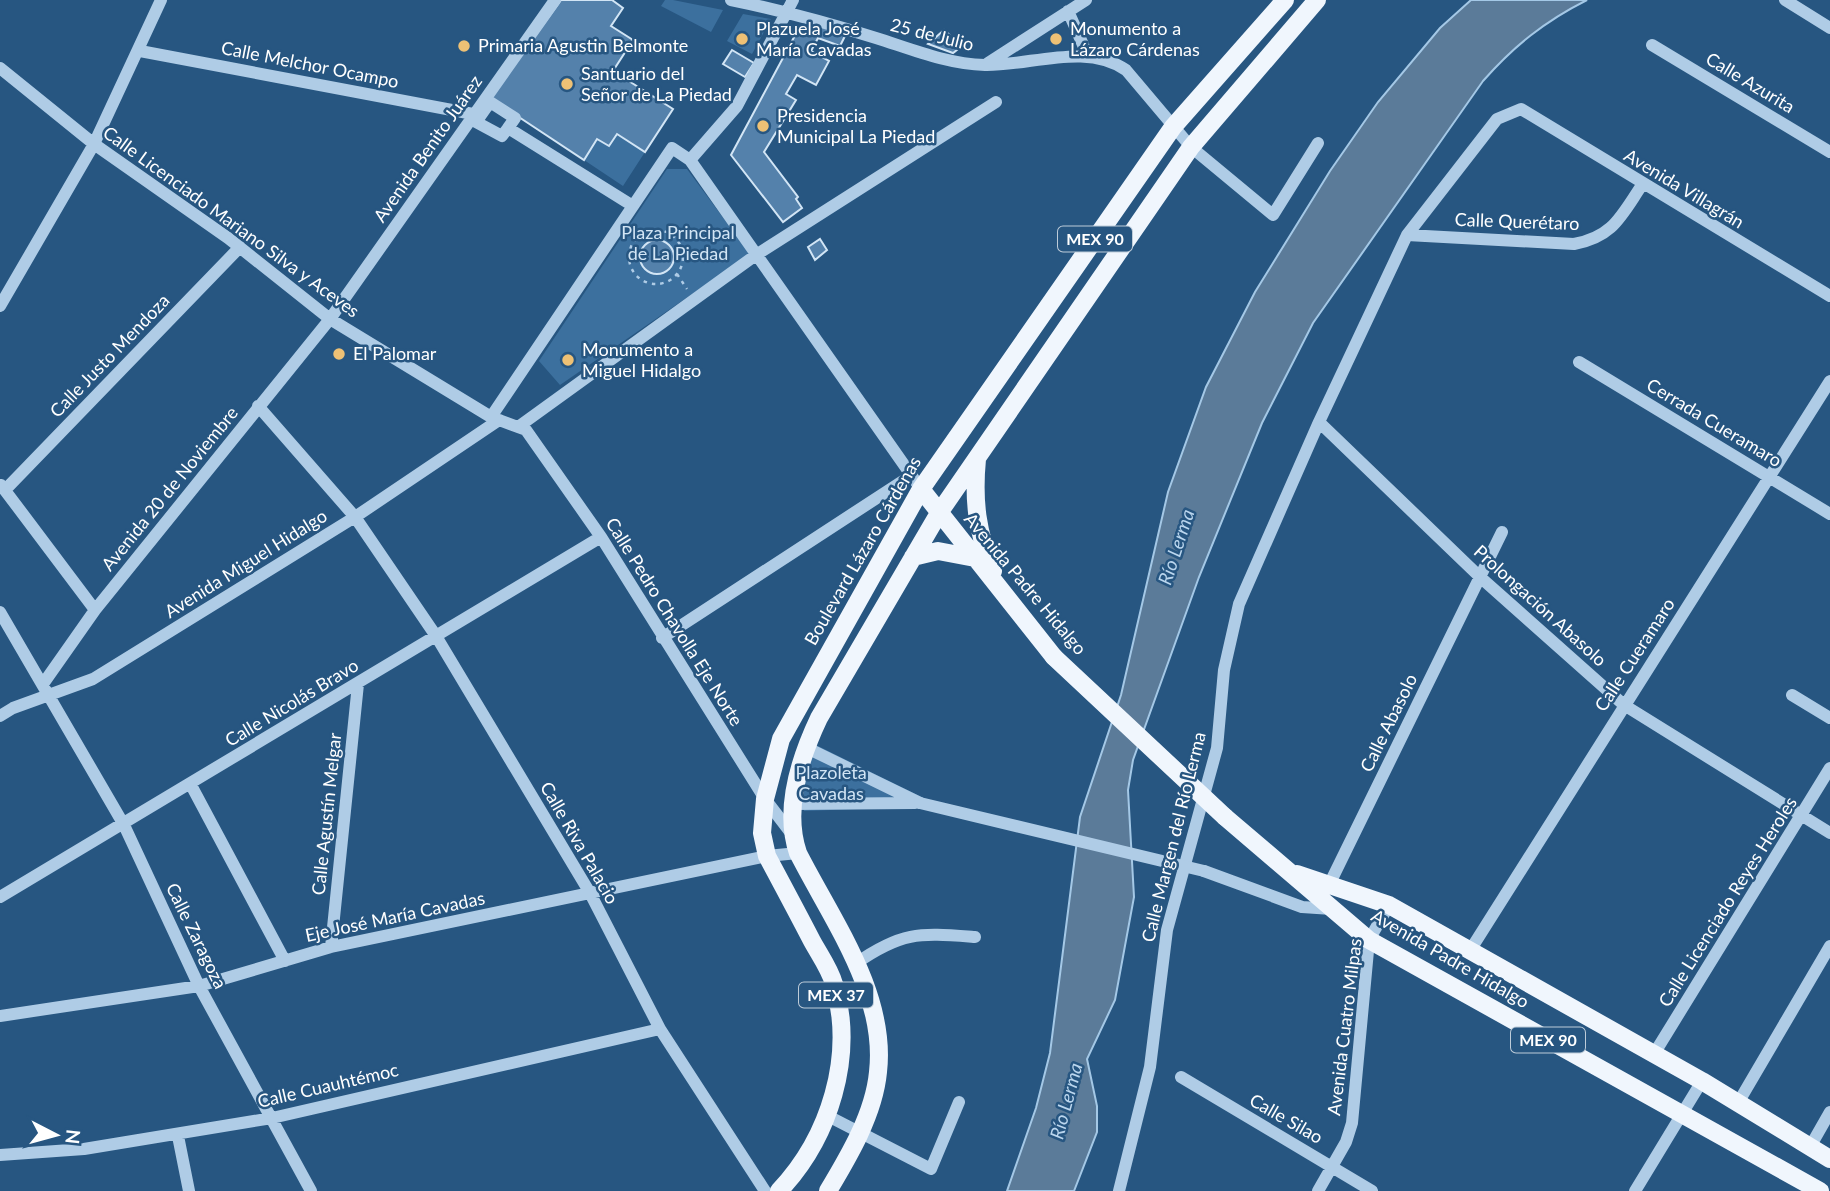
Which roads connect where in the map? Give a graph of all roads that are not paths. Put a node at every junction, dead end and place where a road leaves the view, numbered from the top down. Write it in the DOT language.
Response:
graph roads {
  1 [pos="161,0"];
  2 [pos="555,0"];
  3 [pos="731,0"];
  4 [pos="1086,0"];
  5 [pos="1285,0"];
  6 [pos="1317,0"];
  7 [pos="1785,0"];
  8 [pos="791,6"];
  9 [pos="1068,11"];
  10 [pos="1830,28"];
  11 [pos="1652,45"];
  12 [pos="140,51"];
  13 [pos="1088,56"];
  14 [pos="985,65"];
  15 [pos="0,68"];
  16 [pos="996,102"];
  17 [pos="1521,109"];
  18 [pos="478,112"];
  19 [pos="1173,127"];
  20 [pos="1318,143"];
  21 [pos="94,144"];
  22 [pos="1191,147"];
  23 [pos="1830,152"];
  24 [pos="690,160"];
  25 [pos="1642,185"];
  26 [pos="633,206"];
  27 [pos="1407,235"];
  28 [pos="240,247"];
  29 [pos="756,255"];
  30 [pos="1830,296"];
  31 [pos="0,306"];
  32 [pos="330,319"];
  33 [pos="1579,362"];
  34 [pos="1830,381"];
  35 [pos="258,406"];
  36 [pos="495,418"];
  37 [pos="1319,422"];
  38 [pos="522,428"];
  39 [pos="977,457"];
  40 [pos="1770,478"];
  41 [pos="915,483"];
  42 [pos="2,487"];
  43 [pos="939,513"];
  44 [pos="1830,514"];
  45 [pos="355,517"];
  46 [pos="1502,532"];
  47 [pos="601,537"];
  48 [pos="913,557"];
  49 [pos="975,558"];
  50 [pos="1480,577"];
  51 [pos="1001,591"];
  52 [pos="95,610"];
  53 [pos="0,612"];
  54 [pos="436,636"];
  55 [pos="662,638"];
  56 [pos="43,684"];
  57 [pos="358,684"];
  58 [pos="1792,695"];
  59 [pos="50,696"];
  60 [pos="1624,705"];
  61 [pos="0,716"];
  62 [pos="1830,718"];
  63 [pos="805,747"];
  64 [pos="1830,768"];
  65 [pos="191,785"];
  66 [pos="765,799"];
  67 [pos="920,803"];
  68 [pos="793,804"];
  69 [pos="1802,815"];
  70 [pos="124,825"];
  71 [pos="1830,832"];
  72 [pos="791,833"];
  73 [pos="798,853"];
  74 [pos="767,856"];
  75 [pos="1289,871"];
  76 [pos="1329,885"];
  77 [pos="590,893"];
  78 [pos="0,898"];
  79 [pos="1389,905"];
  80 [pos="1332,909"];
  81 [pos="975,937"];
  82 [pos="1369,940"];
  83 [pos="1830,946"];
  84 [pos="331,947"];
  85 [pos="1471,949"];
  86 [pos="285,961"];
  87 [pos="855,964"];
  88 [pos="199,986"];
  89 [pos="0,1016"];
  90 [pos="660,1029"];
  91 [pos="1654,1054"];
  92 [pos="1181,1077"];
  93 [pos="1702,1082"];
  94 [pos="960,1102"];
  95 [pos="1738,1103"];
  96 [pos="1830,1112"];
  97 [pos="1680,1114"];
  98 [pos="826,1115"];
  99 [pos="272,1118"];
  100 [pos="860,1132"];
  101 [pos="178,1136"];
  102 [pos="1810,1147"];
  103 [pos="0,1155"];
  104 [pos="1830,1159"];
  105 [pos="1333,1167"];
  106 [pos="189,1191"];
  107 [pos="311,1191"];
  108 [pos="765,1191"];
  109 [pos="779,1191"];
  110 [pos="828,1191"];
  111 [pos="1119,1191"];
  112 [pos="1318,1191"];
  113 [pos="1372,1191"];
  114 [pos="1635,1191"];
  115 [pos="1820,1191"];
  1 -- 12 [label="street"];
  2 -- 18 [label="street, Avenida Benito Juárez"];
  3 -- 8 [label="street, 25 de Julio"];
  4 -- 9 [label="street"];
  5 -- 19 [label="main road, Boulevard Lázaro Cárdenas / MEX 90"];
  6 -- 22 [label="main road, MEX 90"];
  7 -- 10 [label="street"];
  8 -- 14 [label="street, 25 de Julio"];
  8 -- 24 [label="street"];
  9 -- 13 [label="street"];
  9 -- 14 [label="street"];
  11 -- 23 [label="street, Calle Azurita"];
  12 -- 18 [label="street, Calle Melchor Ocampo"];
  12 -- 21 [label="street"];
  13 -- 14 [label="street, 25 de Julio"];
  13 -- 19 [label="street"];
  15 -- 21 [label="street, Calle Licenciado Mariano Silva y Aceves"];
  16 -- 29 [label="street"];
  17 -- 25 [label="street, Avenida Villagrán"];
  17 -- 27 [label="street, Calle Querétaro"];
  18 -- 26 [label="street, Calle Melchor Ocampo"];
  18 -- 32 [label="street, Avenida Benito Juárez"];
  19 -- 22 [label="street"];
  19 -- 41 [label="main road, Boulevard Lázaro Cárdenas / MEX 90"];
  20 -- 22 [label="street"];
  21 -- 28 [label="street, Calle Licenciado Mariano Silva y Aceves"];
  21 -- 31 [label="street"];
  22 -- 39 [label="main road, MEX 90"];
  24 -- 26 [label="street"];
  24 -- 29 [label="street"];
  25 -- 27 [label="street, Calle Querétaro"];
  25 -- 30 [label="street, Avenida Villagrán"];
  26 -- 36 [label="street"];
  27 -- 37 [label="street, Calle Querétaro"];
  28 -- 32 [label="street, Calle Licenciado Mariano Silva y Aceves"];
  28 -- 42 [label="street, Calle Justo Mendoza"];
  29 -- 38 [label="street"];
  29 -- 41 [label="street"];
  32 -- 35 [label="street, Avenida 20 de Noviembre"];
  32 -- 36 [label="street, Calle Licenciado Mariano Silva y Aceves"];
  33 -- 40 [label="street, Cerrada Cueramaro"];
  34 -- 40 [label="street, Calle Cueramaro"];
  35 -- 45 [label="street, Calle Riva Palacio"];
  35 -- 52 [label="street, Avenida 20 de Noviembre"];
  36 -- 38 [label="street, Calle Licenciado Mariano Silva y Aceves"];
  36 -- 45 [label="street, Avenida Miguel Hidalgo"];
  37 -- 50 [label="street, Prolongación Abasolo"];
  37 -- 111 [label="street, Calle Margen del Río Lerma"];
  38 -- 47 [label="street, Calle Pedro Chavolla Eje Norte"];
  39 -- 43 [label="main road, MEX 90"];
  39 -- 51 [label="main road, MEX 90"];
  40 -- 44 [label="street, Cerrada Cueramaro"];
  40 -- 60 [label="street, Calle Cueramaro"];
  41 -- 43 [label="main road, Avenida Padre Hidalgo / MEX 90"];
  41 -- 55 [label="street"];
  41 -- 66 [label="main road, Boulevard Lázaro Cárdenas / MEX 37"];
  42 -- 52 [label="street"];
  43 -- 48 [label="main road, MEX 37"];
  43 -- 49 [label="main road, Avenida Padre Hidalgo / MEX 90"];
  45 -- 54 [label="street, Calle Riva Palacio"];
  45 -- 59 [label="street, Avenida Miguel Hidalgo"];
  46 -- 50 [label="street, Calle Abasolo"];
  47 -- 54 [label="street, Calle Nicolás Bravo"];
  47 -- 55 [label="street, Calle Pedro Chavolla Eje Norte"];
  48 -- 49 [label="main road"];
  48 -- 63 [label="main road, MEX 37"];
  49 -- 51 [label="main road, Avenida Padre Hidalgo / MEX 90"];
  50 -- 60 [label="street, Prolongación Abasolo"];
  50 -- 76 [label="street, Calle Abasolo"];
  51 -- 75 [label="main road, Avenida Padre Hidalgo / MEX 90, bridge"];
  52 -- 56 [label="street, Avenida 20 de Noviembre"];
  53 -- 56 [label="street, Calle Zaragoza"];
  54 -- 57 [label="street, Calle Nicolás Bravo"];
  54 -- 77 [label="street, Calle Riva Palacio"];
  55 -- 66 [label="street, Calle Pedro Chavolla Eje Norte"];
  56 -- 59 [label="street, Calle Zaragoza"];
  57 -- 65 [label="street, Calle Nicolás Bravo"];
  57 -- 84 [label="street, Calle Agustín Melgar"];
  58 -- 62 [label="street"];
  59 -- 61 [label="street, Avenida Miguel Hidalgo"];
  59 -- 70 [label="street, Calle Zaragoza"];
  60 -- 69 [label="street, Prolongación Abasolo"];
  60 -- 85 [label="street, Calle Cueramaro"];
  63 -- 67 [label="street"];
  63 -- 68 [label="main road, MEX 37"];
  64 -- 69 [label="street, Calle Licenciado Reyes Heroles"];
  65 -- 70 [label="street, Calle Nicolás Bravo"];
  65 -- 86 [label="street"];
  66 -- 72 [label="street, Calle Pedro Chavolla Eje Norte"];
  66 -- 74 [label="main road, Boulevard Lázaro Cárdenas / MEX 37"];
  67 -- 68 [label="street"];
  67 -- 80 [label="street, bridge"];
  68 -- 72 [label="main road, MEX 37"];
  69 -- 71 [label="street, Prolongación Abasolo"];
  69 -- 91 [label="street, Calle Licenciado Reyes Heroles"];
  70 -- 78 [label="street, Calle Nicolás Bravo"];
  70 -- 88 [label="street, Calle Zaragoza"];
  72 -- 73 [label="main road, MEX 37"];
  73 -- 74 [label="street, Eje José María Cavadas"];
  73 -- 87 [label="main road, MEX 37"];
  74 -- 77 [label="street, Eje José María Cavadas"];
  74 -- 98 [label="main road, Boulevard Lázaro Cárdenas / MEX 37"];
  75 -- 76 [label="main road, Avenida Padre Hidalgo / MEX 90"];
  75 -- 80 [label="main road, Avenida Padre Hidalgo / MEX 90"];
  76 -- 79 [label="main road, Avenida Padre Hidalgo / MEX 90"];
  77 -- 84 [label="street, Eje José María Cavadas"];
  77 -- 90 [label="street, Calle Riva Palacio"];
  79 -- 82 [label="street, Avenida Cuatro Milpas"];
  79 -- 85 [label="main road, Avenida Padre Hidalgo / MEX 90"];
  80 -- 82 [label="main road, Avenida Padre Hidalgo / MEX 90"];
  81 -- 87 [label="street"];
  82 -- 97 [label="main road, Avenida Padre Hidalgo / MEX 90"];
  82 -- 105 [label="street, Avenida Cuatro Milpas"];
  83 -- 95 [label="street"];
  84 -- 86 [label="street, Eje José María Cavadas"];
  85 -- 91 [label="main road, Avenida Padre Hidalgo / MEX 90"];
  86 -- 88 [label="street, Eje José María Cavadas"];
  87 -- 100 [label="main road, MEX 37"];
  88 -- 89 [label="street, Eje José María Cavadas"];
  88 -- 99 [label="street, Calle Zaragoza"];
  90 -- 99 [label="street, Calle Cuauhtémoc"];
  90 -- 108 [label="street, Calle Riva Palacio"];
  91 -- 93 [label="main road, Avenida Padre Hidalgo / MEX 90"];
  92 -- 105 [label="street, Calle Silao"];
  93 -- 95 [label="main road, Avenida Padre Hidalgo / MEX 90"];
  93 -- 97 [label="street"];
  94 -- 100 [label="street"];
  95 -- 102 [label="main road, Avenida Padre Hidalgo / MEX 90"];
  96 -- 102 [label="street"];
  97 -- 114 [label="street"];
  97 -- 115 [label="main road, Avenida Padre Hidalgo / MEX 90"];
  98 -- 100 [label="street"];
  98 -- 109 [label="main road, Boulevard Lázaro Cárdenas / MEX 37"];
  99 -- 101 [label="street, Calle Cuauhtémoc"];
  99 -- 107 [label="street, Calle Zaragoza"];
  100 -- 110 [label="main road, MEX 37"];
  101 -- 103 [label="street, Calle Cuauhtémoc"];
  101 -- 106 [label="street"];
  102 -- 104 [label="main road, Avenida Padre Hidalgo / MEX 90"];
  105 -- 112 [label="street, Avenida Cuatro Milpas"];
  105 -- 113 [label="street, Calle Silao"];
}
